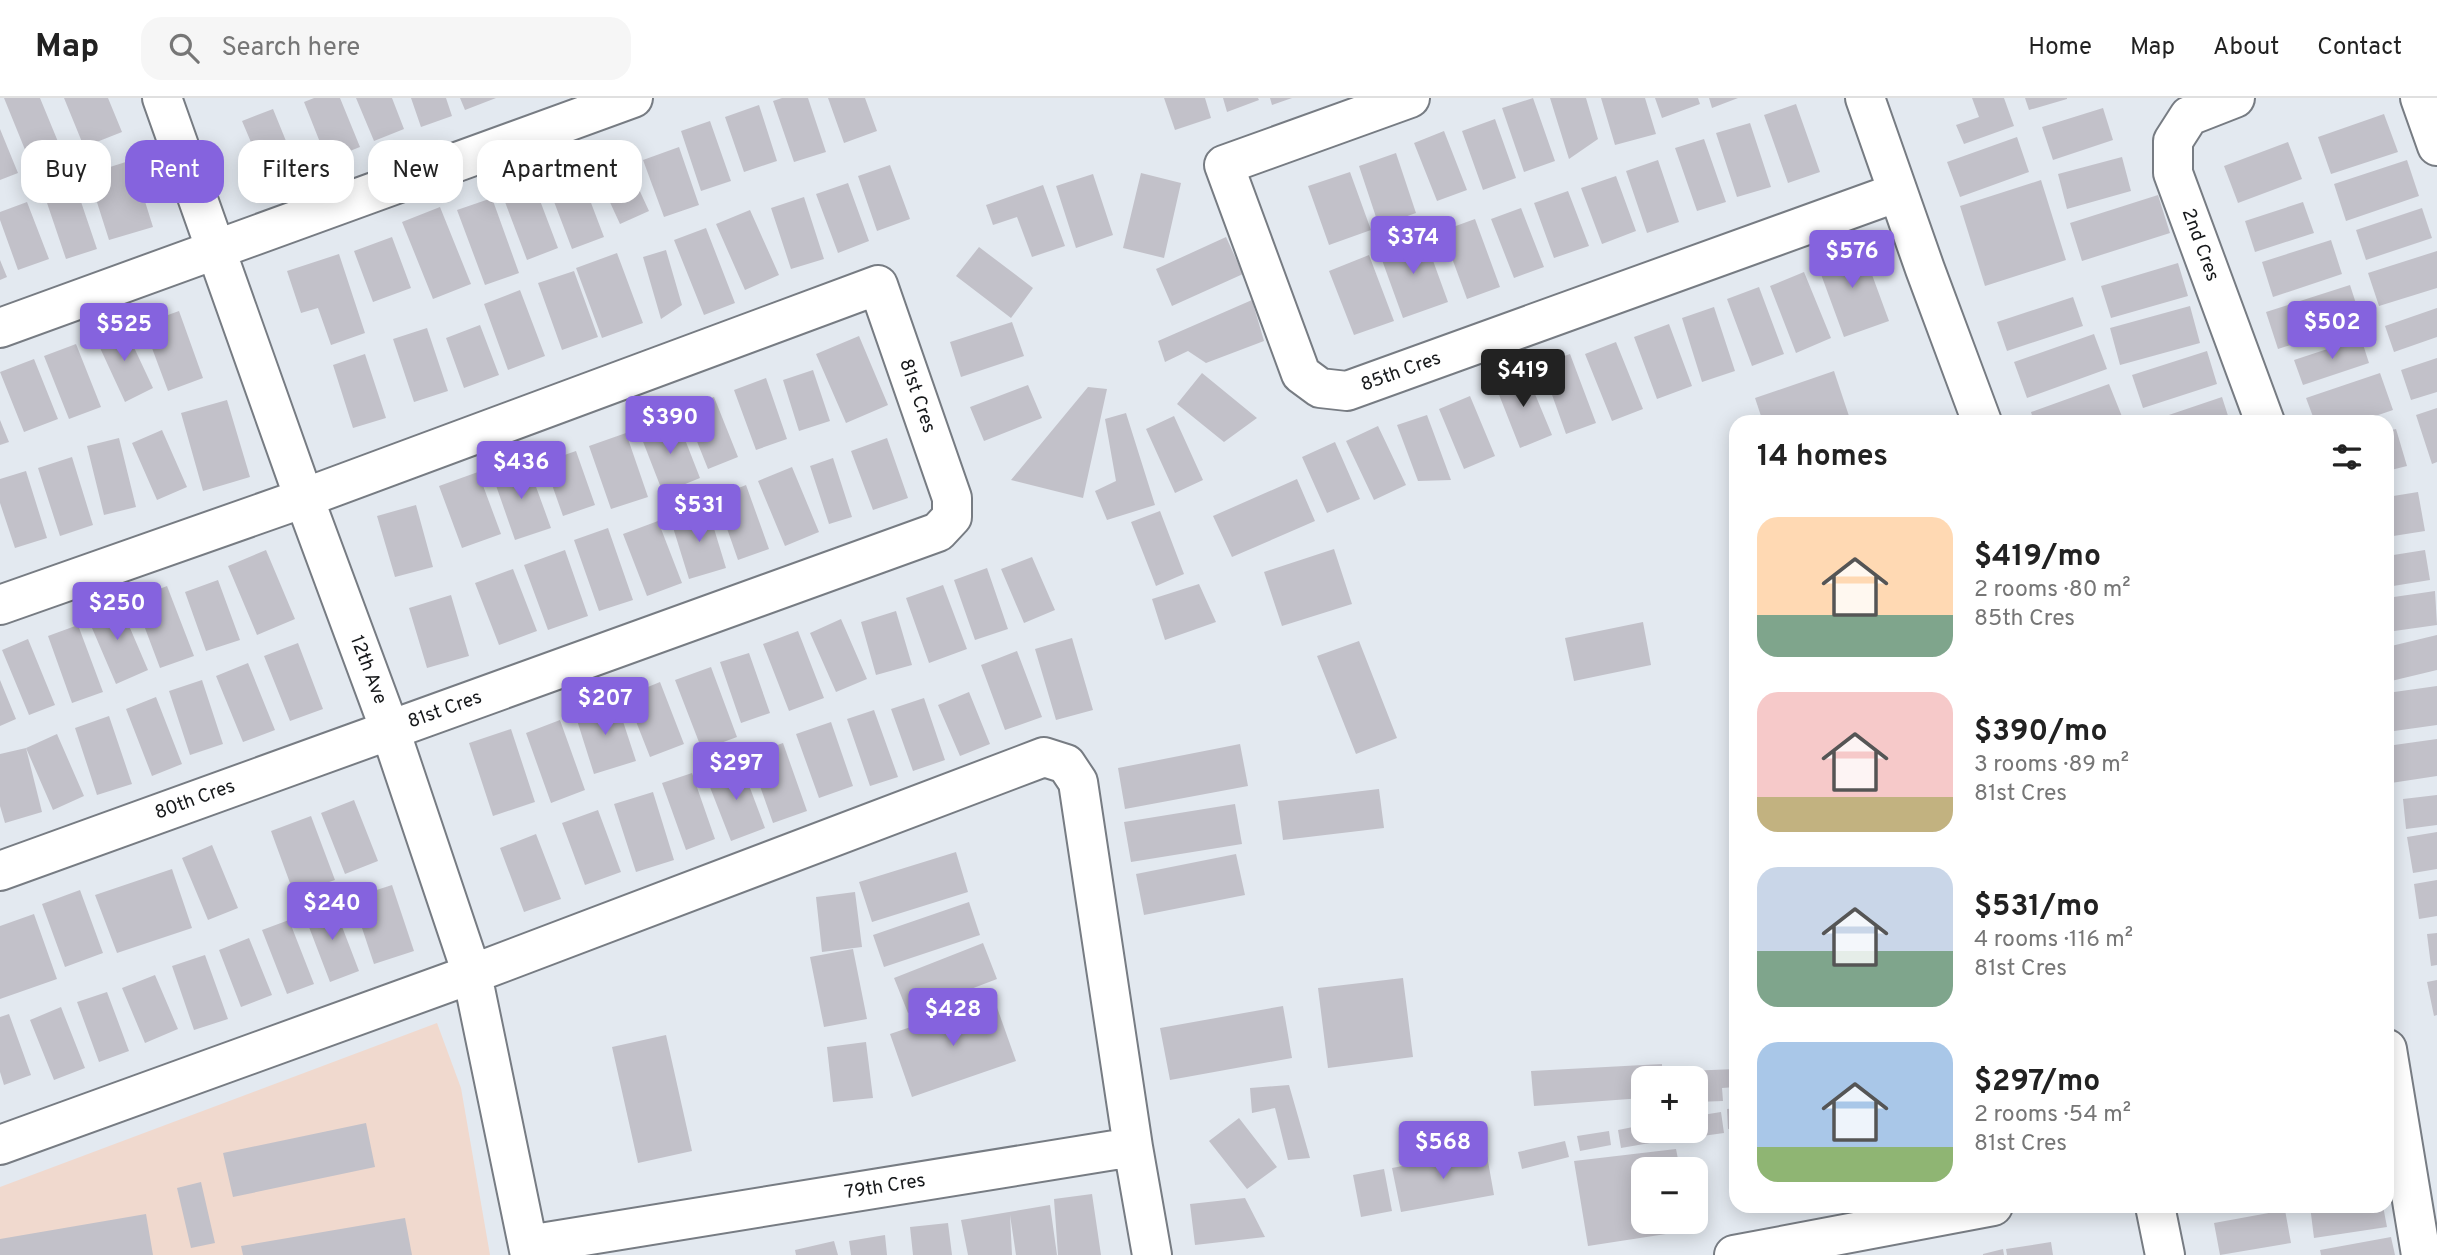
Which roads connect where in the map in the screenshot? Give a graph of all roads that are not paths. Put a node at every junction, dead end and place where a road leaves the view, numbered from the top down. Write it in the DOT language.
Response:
graph roads {
  1 [pos="162,98"];
  2 [pos="633,98"];
  3 [pos="1410,98"];
  4 [pos="1865,98"];
  5 [pos="2235,98"];
  6 [pos="2420,98"];
  7 [pos="2437,146"];
  8 [pos="1898,192"];
  9 [pos="216,249"];
  10 [pos="0,328"];
  11 [pos="1979,415"];
  12 [pos="2262,415"];
  13 [pos="303,498"];
  14 [pos="0,605"];
  15 [pos="390,730"];
  16 [pos="0,871"];
  17 [pos="472,974"];
  18 [pos="2394,1091"];
  19 [pos="0,1145"];
  20 [pos="1133,1147"];
  21 [pos="1956,1213"];
  22 [pos="2156,1213"];
  23 [pos="529,1250"];
  24 [pos="1152,1255"];
  25 [pos="1734,1255"];
  26 [pos="2165,1255"];
  27 [pos="2421,1255"];
  1 -- 9 [label="street, 12th Ave"];
  2 -- 9 [label="street"];
  3 -- 8 [label="street, 85th Cres"];
  4 -- 8 [label="street"];
  5 -- 12 [label="street, 2nd Cres"];
  6 -- 7 [label="street"];
  8 -- 11 [label="street"];
  9 -- 10 [label="street"];
  9 -- 13 [label="street, 12th Ave"];
  13 -- 14 [label="street"];
  13 -- 15 [label="street, 12th Ave"];
  13 -- 15 [label="street, 81st Cres"];
  15 -- 16 [label="street, 80th Cres"];
  15 -- 17 [label="street, 12th Ave"];
  17 -- 19 [label="street"];
  17 -- 20 [label="street"];
  17 -- 23 [label="street, 12th Ave"];
  18 -- 27 [label="street"];
  20 -- 23 [label="street, 79th Cres"];
  20 -- 24 [label="street"];
  21 -- 25 [label="street"];
  22 -- 26 [label="street"];
}
